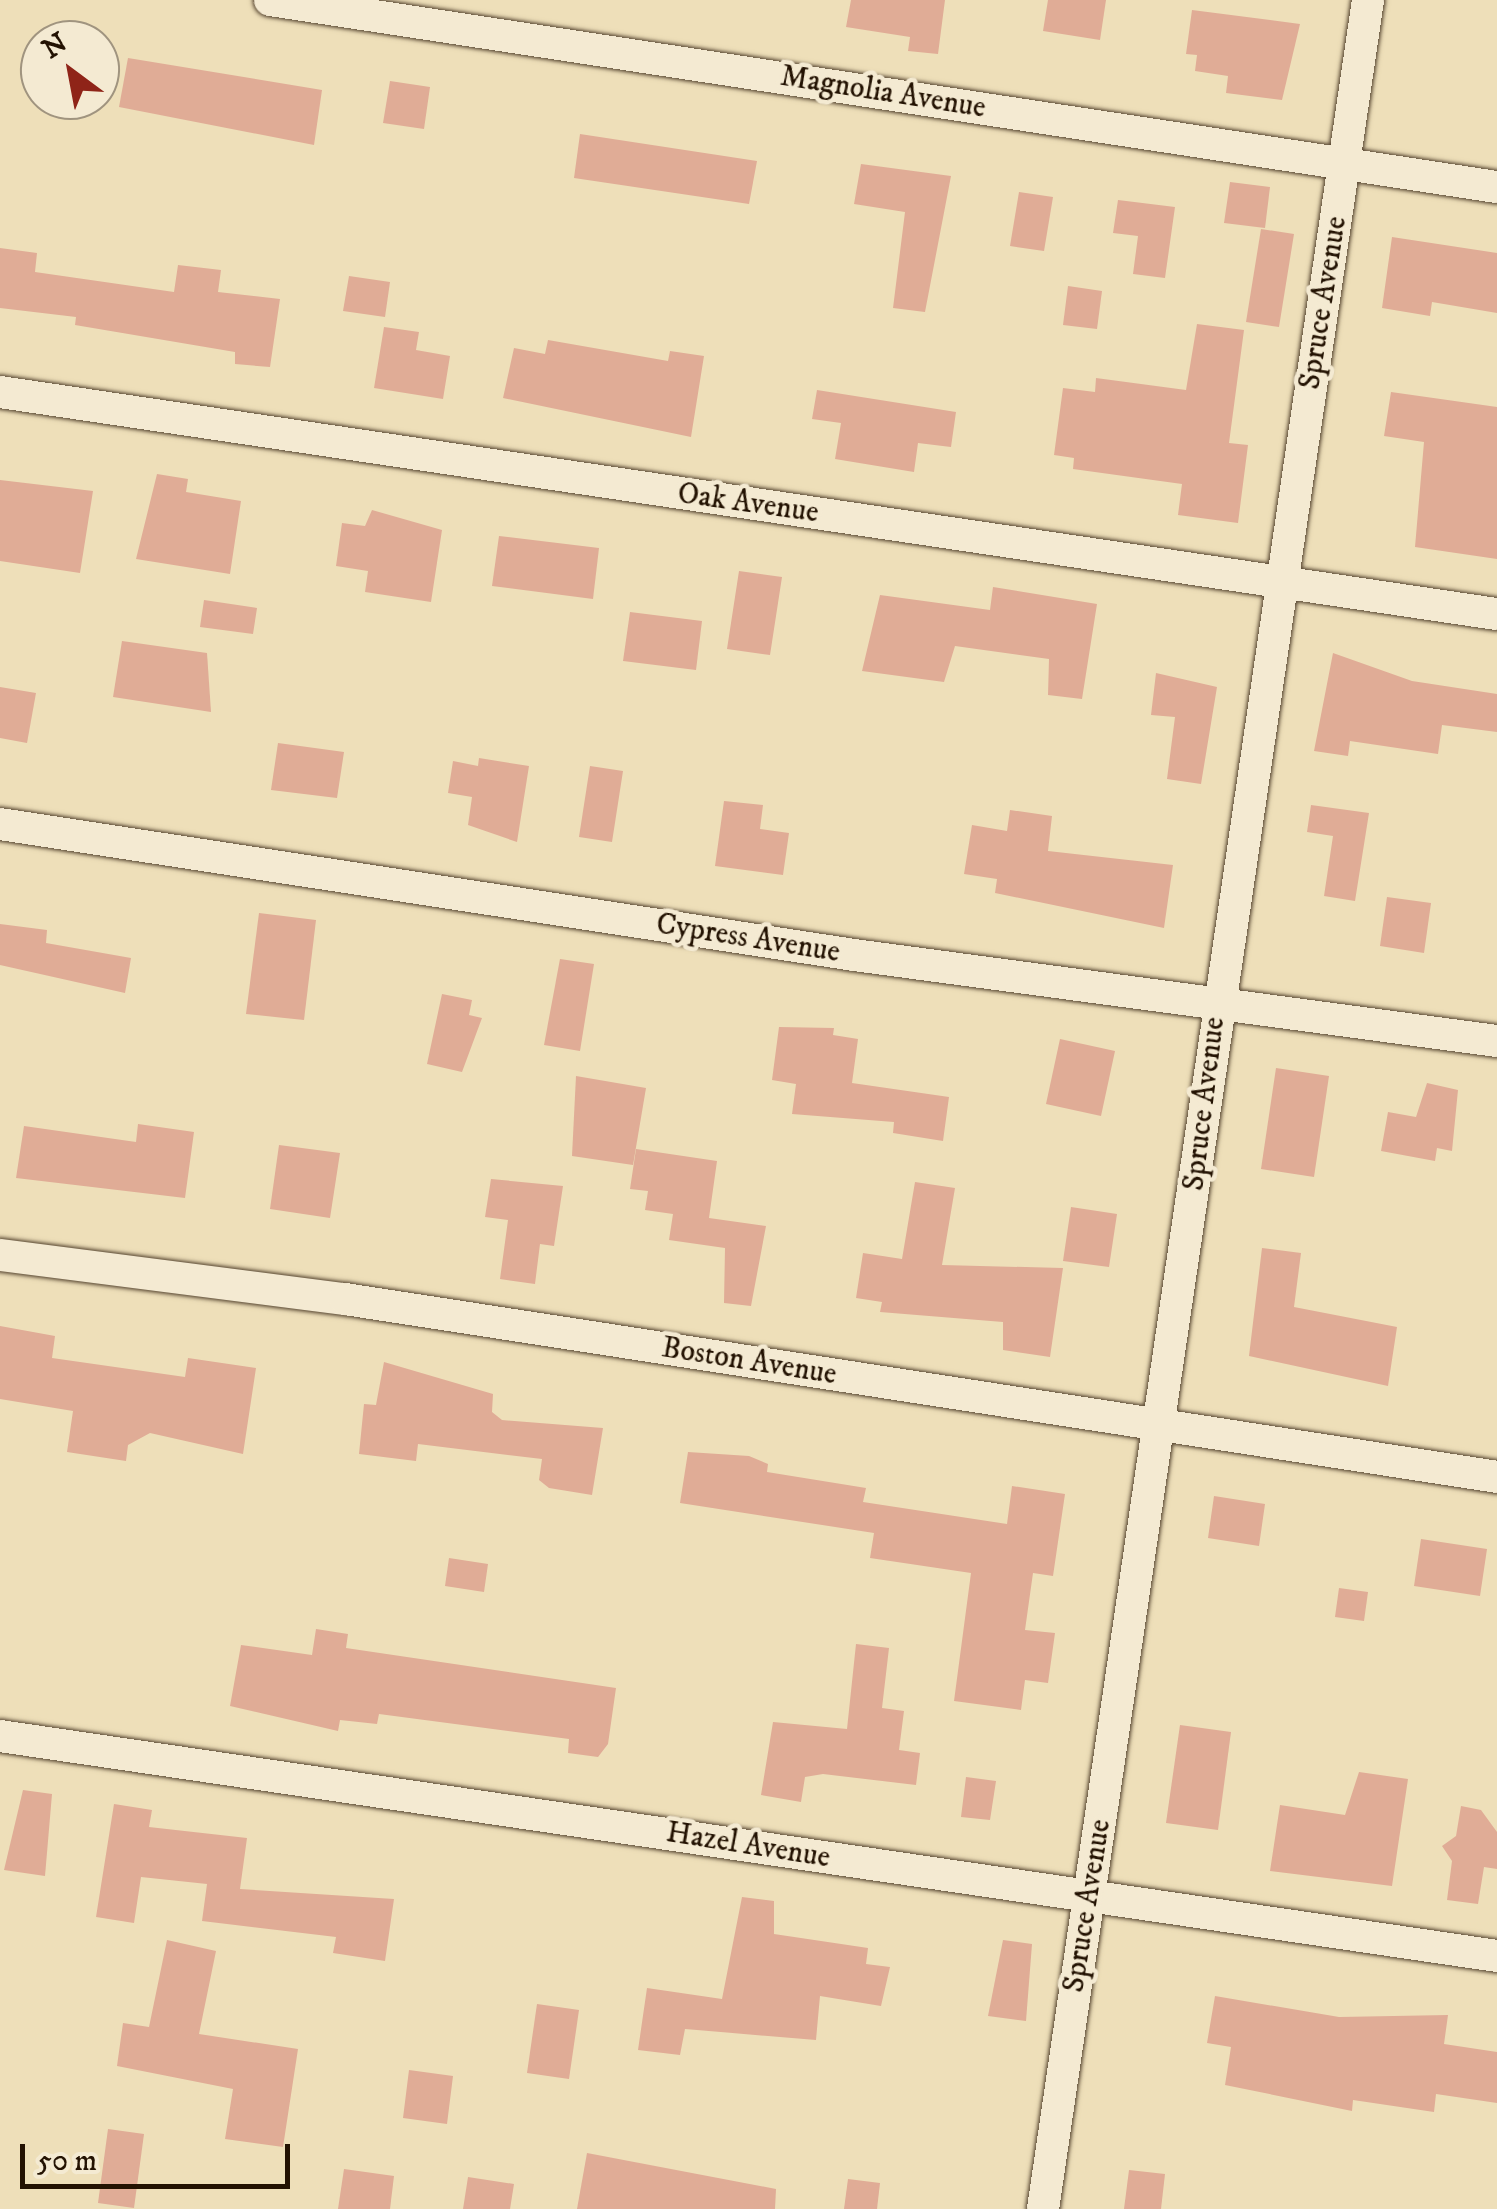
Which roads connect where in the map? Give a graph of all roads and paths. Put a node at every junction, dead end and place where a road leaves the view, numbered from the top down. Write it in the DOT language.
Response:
graph roads {
  1 [pos="270,0"];
  2 [pos="1368,0"];
  3 [pos="1346,163"];
  4 [pos="1497,187"];
  5 [pos="0,392"];
  6 [pos="1280,584"];
  7 [pos="1497,614"];
  8 [pos="0,824"];
  9 [pos="1216,1005"];
  10 [pos="1497,1041"];
  11 [pos="0,1256"];
  12 [pos="1159,1430"];
  13 [pos="1497,1477"];
  14 [pos="0,1736"];
  15 [pos="1088,1900"];
  16 [pos="1497,1956"];
  17 [pos="1043,2209"];
  1 -- 3 [label="street, Magnolia Avenue"];
  2 -- 3 [label="street, Spruce Avenue"];
  3 -- 4 [label="street, Magnolia Avenue"];
  3 -- 6 [label="street, Spruce Avenue"];
  5 -- 6 [label="street, Oak Avenue"];
  6 -- 7 [label="street, Oak Avenue"];
  6 -- 9 [label="street, Spruce Avenue"];
  8 -- 9 [label="street, Cypress Avenue"];
  9 -- 10 [label="street, Cypress Avenue"];
  9 -- 12 [label="street, Spruce Avenue"];
  11 -- 12 [label="street, Boston Avenue"];
  12 -- 13 [label="street, Boston Avenue"];
  12 -- 15 [label="street, Spruce Avenue"];
  14 -- 15 [label="street, Hazel Avenue"];
  15 -- 16 [label="street, Hazel Avenue"];
  15 -- 17 [label="street, Spruce Avenue"];
}
